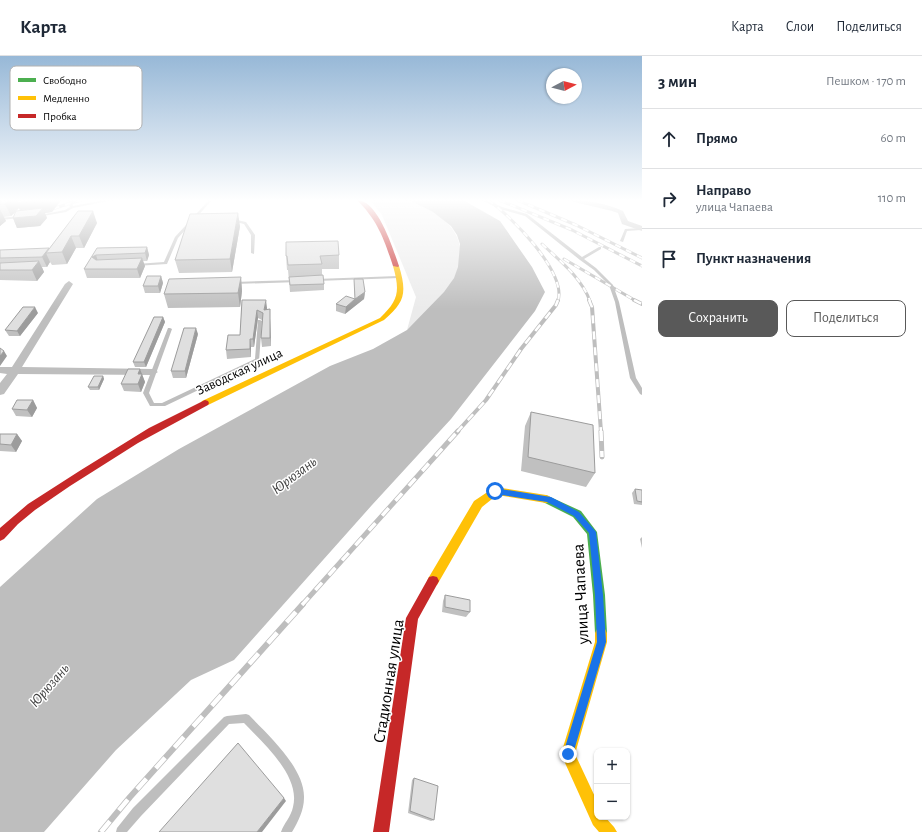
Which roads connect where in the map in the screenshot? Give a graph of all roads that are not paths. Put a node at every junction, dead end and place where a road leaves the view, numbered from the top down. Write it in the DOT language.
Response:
graph roads {
  1 [pos="178,236"];
  2 [pos="253,236"];
  3 [pos="383,236"];
  4 [pos="553,236"];
  5 [pos="624,236"];
  6 [pos="622,241"];
  7 [pos="600,248"];
  8 [pos="253,253"];
  9 [pos="581,259"];
  10 [pos="129,265"];
  11 [pos="398,277"];
  12 [pos="302,280"];
  13 [pos="310,280"];
  14 [pos="230,283"];
  15 [pos="69,284"];
  16 [pos="260,321"];
  17 [pos="170,329"];
  18 [pos="0,370"];
  19 [pos="15,370"];
  20 [pos="153,372"];
  21 [pos="0,391"];
  22 [pos="642,392"];
  23 [pos="478,504"];
  24 [pos="0,536"];
  25 [pos="121,832"];
  26 [pos="286,832"];
  27 [pos="381,832"];
  28 [pos="608,832"];
  1 -- 10 [label="lane"];
  2 -- 8 [label="lane"];
  3 -- 11 [label="street, Заводская улица"];
  4 -- 9 [label="lane"];
  5 -- 6 [label="lane"];
  7 -- 9 [label="lane"];
  9 -- 22 [label="lane"];
  11 -- 13 [label="lane"];
  11 -- 24 [label="street, Заводская улица"];
  12 -- 14 [label="lane"];
  15 -- 19 [label="street"];
  16 -- 20 [label="lane"];
  17 -- 20 [label="lane"];
  18 -- 19 [label="street"];
  19 -- 20 [label="street"];
  19 -- 21 [label="street"];
  23 -- 27 [label="street, Стадионная улица"];
  23 -- 28 [label="street, улица Чапаева"];
  25 -- 26 [label="lane"];
}
